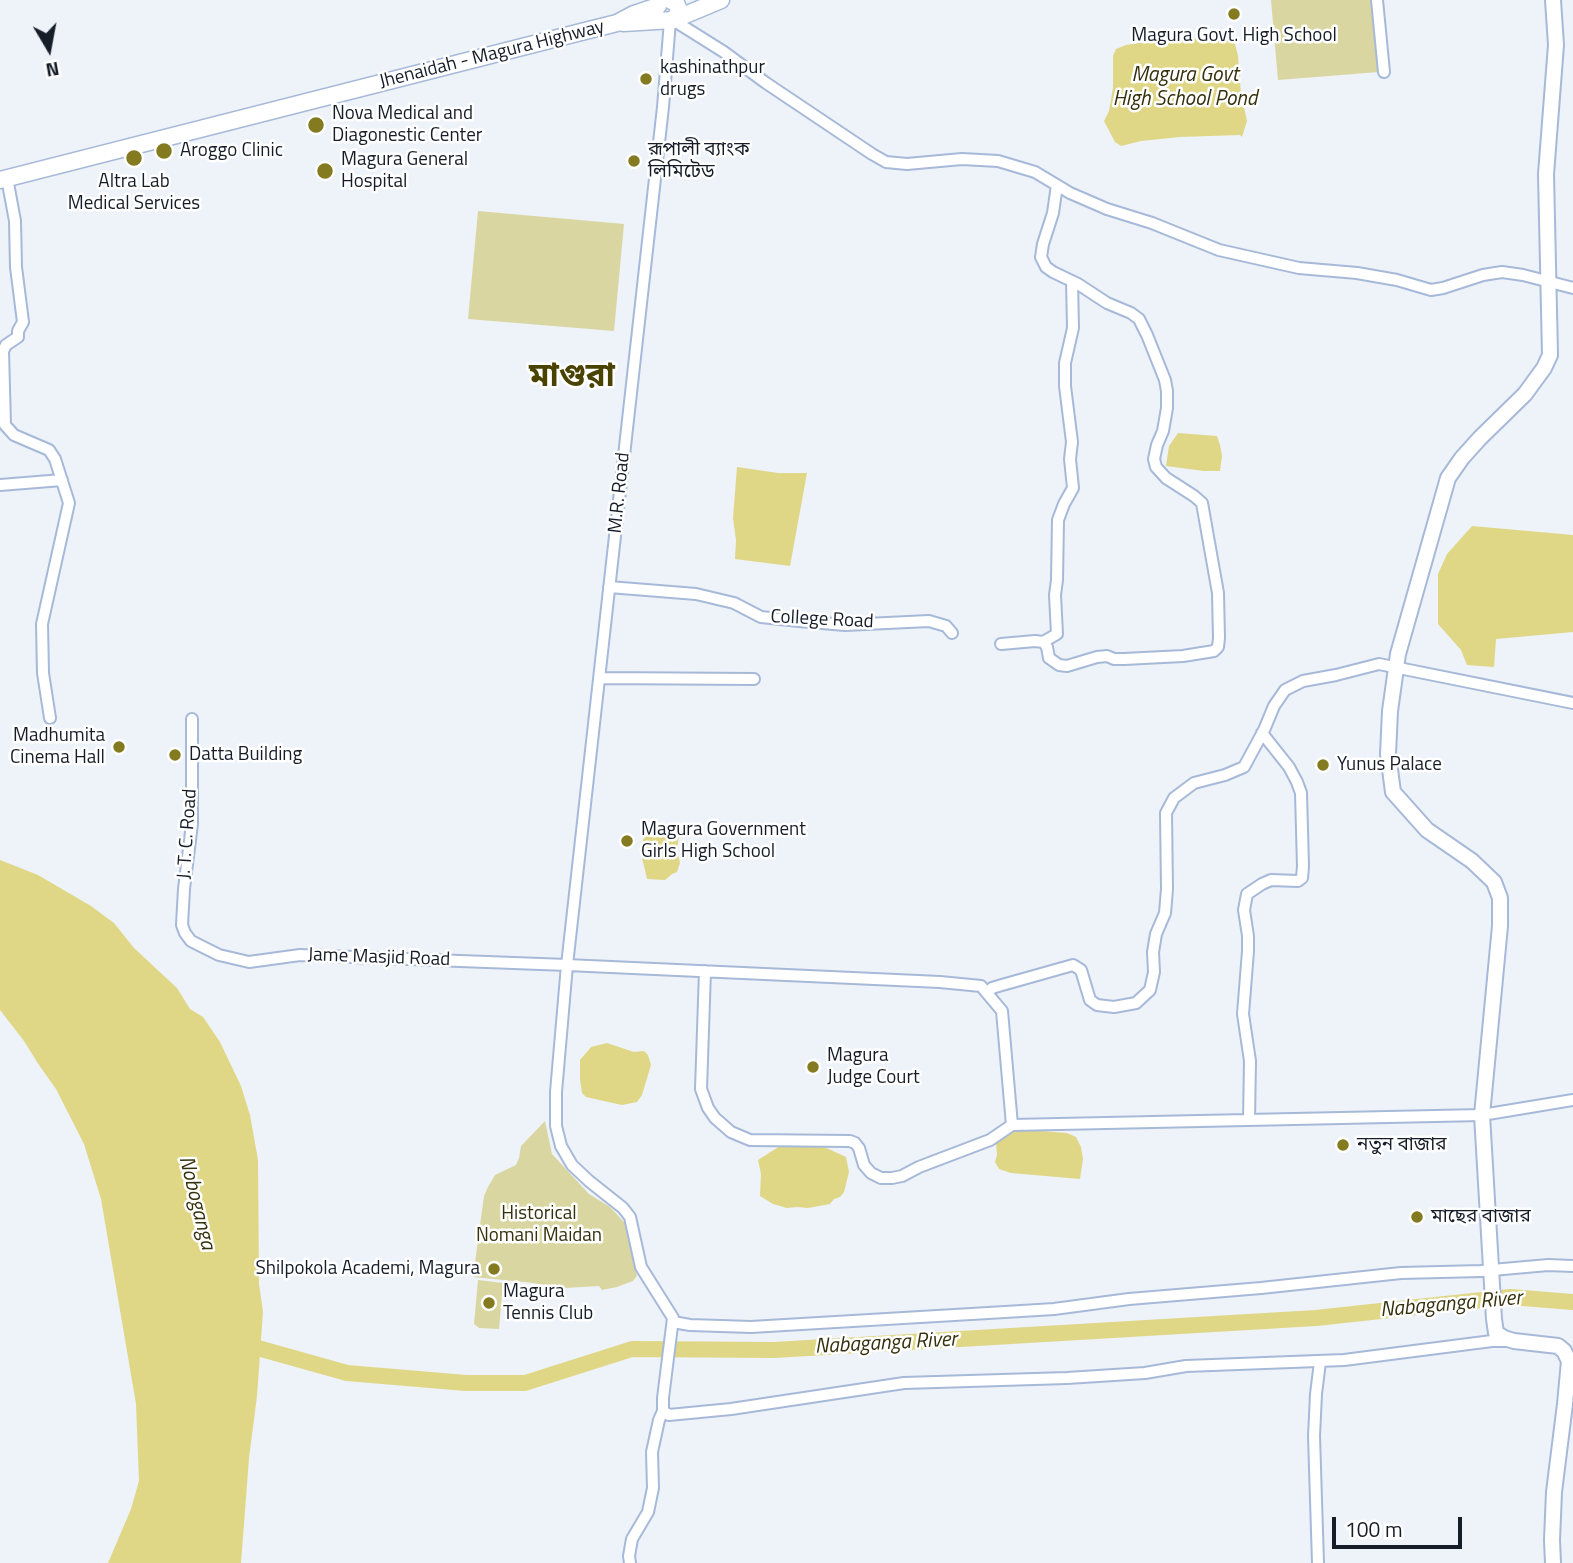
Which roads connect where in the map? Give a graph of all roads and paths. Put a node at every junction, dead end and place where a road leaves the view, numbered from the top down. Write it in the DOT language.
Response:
graph roads {
  1 [pos="700,0"];
  2 [pos="721,0"];
  3 [pos="1377,0"];
  4 [pos="1553,0"];
  5 [pos="667,7"];
  6 [pos="1384,72"];
  7 [pos="3,179"];
  8 [pos="1057,185"];
  9 [pos="1072,281"];
  10 [pos="1549,282"];
  11 [pos="1573,288"];
  12 [pos="62,480"];
  13 [pos="0,485"];
  14 [pos="609,587"];
  15 [pos="952,633"];
  16 [pos="1043,642"];
  17 [pos="1001,644"];
  18 [pos="1396,667"];
  19 [pos="599,678"];
  20 [pos="754,678"];
  21 [pos="1573,703"];
  22 [pos="50,718"];
  23 [pos="192,719"];
  24 [pos="1262,733"];
  25 [pos="195,944"];
  26 [pos="567,965"];
  27 [pos="705,971"];
  28 [pos="987,993"];
  29 [pos="1573,1100"];
  30 [pos="1482,1115"];
  31 [pos="1249,1120"];
  32 [pos="1012,1125"];
  33 [pos="1573,1266"];
  34 [pos="1491,1276"];
  35 [pos="673,1320"];
  36 [pos="1514,1341"];
  37 [pos="1569,1351"];
  38 [pos="1320,1362"];
  39 [pos="663,1411"];
  40 [pos="630,1563"];
  41 [pos="1318,1563"];
  42 [pos="1553,1563"];
  1 -- 5 [label="highway"];
  2 -- 5 [label="highway"];
  3 -- 6 [label="street"];
  4 -- 10 [label="main road"];
  5 -- 7 [label="highway, Jhenaidah - Magura Highway"];
  5 -- 8 [label="street"];
  5 -- 14 [label="street, M.R. Road"];
  7 -- 12 [label="street"];
  8 -- 9 [label="street"];
  8 -- 10 [label="street"];
  9 -- 16 [label="street"];
  9 -- 16 [label="street"];
  10 -- 11 [label="street"];
  10 -- 18 [label="main road"];
  12 -- 13 [label="street"];
  12 -- 22 [label="street"];
  14 -- 15 [label="street, College Road"];
  14 -- 19 [label="street, M.R. Road"];
  16 -- 17 [label="street"];
  18 -- 21 [label="street"];
  18 -- 24 [label="street"];
  18 -- 30 [label="main road"];
  19 -- 20 [label="street"];
  19 -- 26 [label="street, M.R. Road"];
  23 -- 25 [label="street, J. T. C. Road"];
  24 -- 28 [label="street"];
  24 -- 31 [label="street"];
  25 -- 26 [label="street, Jame Masjid Road"];
  26 -- 27 [label="street, Jame Masjid Road"];
  26 -- 35 [label="street, M.R. Road"];
  27 -- 28 [label="street, Jame Masjid Road"];
  27 -- 32 [label="street"];
  28 -- 32 [label="street"];
  29 -- 30 [label="street"];
  30 -- 31 [label="street"];
  30 -- 34 [label="main road"];
  31 -- 32 [label="street"];
  33 -- 34 [label="street"];
  34 -- 35 [label="street"];
  34 -- 36 [label="main road"];
  35 -- 39 [label="street"];
  36 -- 37 [label="main road"];
  36 -- 38 [label="street"];
  37 -- 42 [label="main road"];
  38 -- 39 [label="street"];
  38 -- 41 [label="street"];
  39 -- 40 [label="street"];
}
